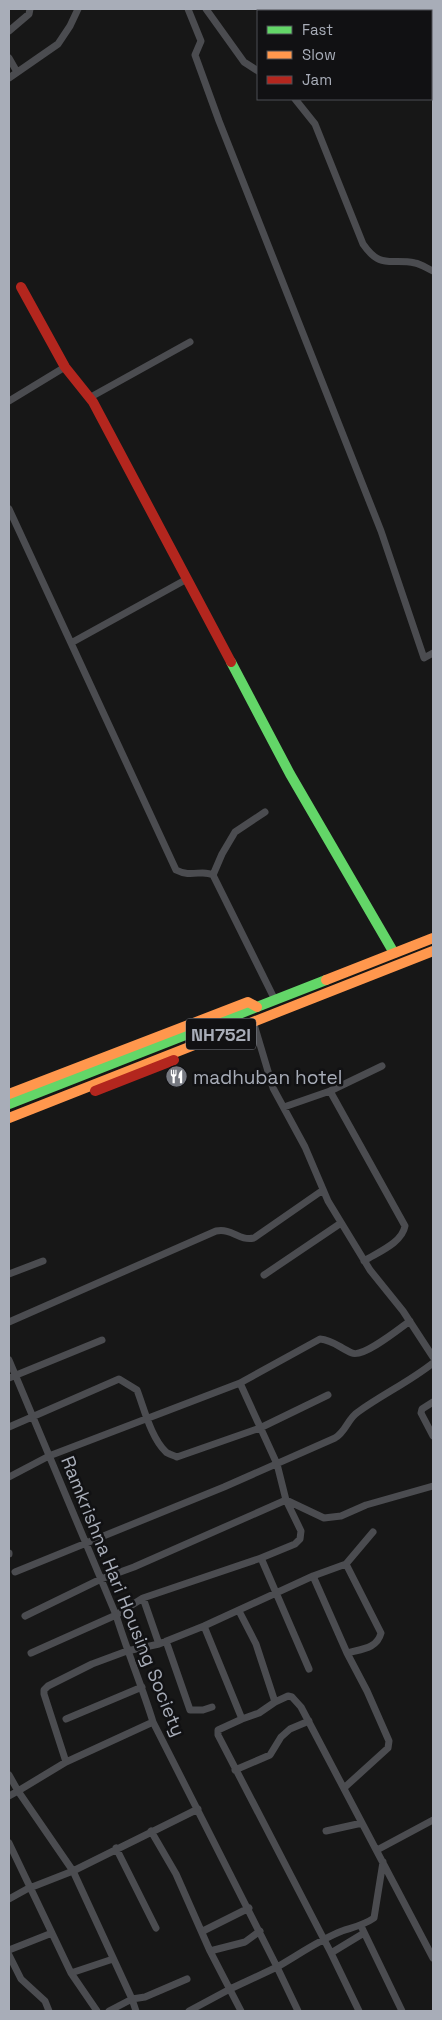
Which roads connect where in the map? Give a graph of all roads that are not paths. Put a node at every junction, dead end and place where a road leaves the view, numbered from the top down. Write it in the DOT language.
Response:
graph roads {
  1 [pos="30,9"];
  2 [pos="78,9"];
  3 [pos="188,9"];
  4 [pos="206,9"];
  5 [pos="9,31"];
  6 [pos="9,58"];
  7 [pos="257,70"];
  8 [pos="17,72"];
  9 [pos="9,78"];
  10 [pos="296,100"];
  11 [pos="433,271"];
  12 [pos="21,287"];
  13 [pos="190,342"];
  14 [pos="65,367"];
  15 [pos="89,398"];
  16 [pos="9,401"];
  17 [pos="9,509"];
  18 [pos="187,579"];
  19 [pos="71,644"];
  20 [pos="433,653"];
  21 [pos="265,812"];
  22 [pos="214,875"];
  23 [pos="433,938"];
  24 [pos="433,951"];
  25 [pos="394,953"];
  26 [pos="275,1000"];
  27 [pos="257,1007"];
  28 [pos="254,1024"];
  29 [pos="382,1066"];
  30 [pos="330,1091"];
  31 [pos="9,1094"];
  32 [pos="9,1104"];
  33 [pos="284,1107"];
  34 [pos="9,1118"];
  35 [pos="9,1124"];
  36 [pos="323,1190"];
  37 [pos="341,1223"];
  38 [pos="364,1260"];
  39 [pos="43,1261"];
  40 [pos="9,1274"];
  41 [pos="264,1275"];
  42 [pos="410,1321"];
  43 [pos="9,1322"];
  44 [pos="102,1340"];
  45 [pos="433,1357"];
  46 [pos="9,1360"];
  47 [pos="433,1363"];
  48 [pos="12,1377"];
  49 [pos="240,1383"];
  50 [pos="328,1395"];
  51 [pos="433,1402"];
  52 [pos="33,1417"];
  53 [pos="147,1420"];
  54 [pos="9,1427"];
  55 [pos="260,1428"];
  56 [pos="433,1436"];
  57 [pos="49,1456"];
  58 [pos="277,1464"];
  59 [pos="9,1476"];
  60 [pos="433,1486"];
  61 [pos="286,1500"];
  62 [pos="373,1532"];
  63 [pos="86,1545"];
  64 [pos="261,1558"];
  65 [pos="346,1564"];
  66 [pos="16,1572"];
  67 [pos="313,1576"];
  68 [pos="101,1579"];
  69 [pos="277,1593"];
  70 [pos="143,1598"];
  71 [pos="239,1611"];
  72 [pos="116,1615"];
  73 [pos="24,1616"];
  74 [pos="204,1626"];
  75 [pos="162,1642"];
  76 [pos="128,1651"];
  77 [pos="32,1653"];
  78 [pos="347,1653"];
  79 [pos="309,1669"];
  80 [pos="142,1687"];
  81 [pos="275,1702"];
  82 [pos="212,1707"];
  83 [pos="66,1718"];
  84 [pos="242,1719"];
  85 [pos="309,1721"];
  86 [pos="153,1722"];
  87 [pos="66,1762"];
  88 [pos="235,1770"];
  89 [pos="9,1775"];
  90 [pos="344,1788"];
  91 [pos="18,1791"];
  92 [pos="9,1796"];
  93 [pos="198,1809"];
  94 [pos="433,1820"];
  95 [pos="362,1822"];
  96 [pos="151,1830"];
  97 [pos="326,1831"];
  98 [pos="9,1843"];
  99 [pos="116,1848"];
  100 [pos="377,1850"];
  101 [pos="383,1862"];
  102 [pos="73,1871"];
  103 [pos="31,1888"];
  104 [pos="9,1899"];
  105 [pos="248,1908"];
  106 [pos="156,1928"];
  107 [pos="362,1930"];
  108 [pos="203,1931"];
  109 [pos="260,1931"];
  110 [pos="52,1933"];
  111 [pos="324,1940"];
  112 [pos="9,1950"];
  113 [pos="210,1951"];
  114 [pos="331,1953"];
  115 [pos="9,1955"];
  116 [pos="433,1958"];
  117 [pos="113,1959"];
  118 [pos="277,1967"];
  119 [pos="71,1973"];
  120 [pos="187,1979"];
  121 [pos="230,1989"];
  122 [pos="132,1999"];
  123 [pos="49,2011"];
  124 [pos="97,2011"];
  125 [pos="109,2011"];
  126 [pos="136,2011"];
  127 [pos="189,2011"];
  128 [pos="241,2011"];
  129 [pos="298,2011"];
  130 [pos="359,2011"];
  131 [pos="402,2011"];
  1 -- 5 [label="street"];
  2 -- 8 [label="street"];
  3 -- 20 [label="street"];
  4 -- 7 [label="street"];
  6 -- 8 [label="street"];
  8 -- 9 [label="street"];
  10 -- 11 [label="street"];
  12 -- 14 [label="main road"];
  13 -- 15 [label="street"];
  14 -- 15 [label="main road"];
  14 -- 16 [label="street"];
  15 -- 18 [label="main road"];
  17 -- 19 [label="street"];
  18 -- 19 [label="street"];
  18 -- 25 [label="main road"];
  19 -- 22 [label="street"];
  21 -- 22 [label="street"];
  22 -- 26 [label="street"];
  23 -- 25 [label="main road, NH752I"];
  24 -- 28 [label="main road, NH752I"];
  25 -- 26 [label="main road, NH752I"];
  26 -- 27 [label="main road, NH752I"];
  27 -- 31 [label="main road"];
  27 -- 32 [label="main road, NH752I"];
  28 -- 33 [label="street"];
  28 -- 34 [label="main road, NH752I"];
  28 -- 35 [label="main road"];
  29 -- 30 [label="street"];
  30 -- 33 [label="street"];
  30 -- 38 [label="street"];
  33 -- 36 [label="street"];
  36 -- 37 [label="street"];
  36 -- 43 [label="street"];
  37 -- 38 [label="street"];
  37 -- 41 [label="street"];
  38 -- 42 [label="street"];
  39 -- 40 [label="street"];
  42 -- 45 [label="street"];
  42 -- 49 [label="street"];
  44 -- 48 [label="street"];
  46 -- 48 [label="street, Ramkrishna Hari Housing Society"];
  47 -- 58 [label="street"];
  48 -- 52 [label="street, Ramkrishna Hari Housing Society"];
  49 -- 53 [label="street"];
  49 -- 55 [label="street"];
  50 -- 55 [label="street"];
  51 -- 56 [label="street"];
  52 -- 53 [label="street"];
  52 -- 54 [label="street"];
  52 -- 57 [label="street, Ramkrishna Hari Housing Society"];
  53 -- 55 [label="street"];
  53 -- 57 [label="street"];
  55 -- 58 [label="street"];
  57 -- 59 [label="street"];
  57 -- 63 [label="street, Ramkrishna Hari Housing Society"];
  58 -- 61 [label="street"];
  58 -- 63 [label="street"];
  60 -- 61 [label="street"];
  61 -- 64 [label="street"];
  61 -- 68 [label="street"];
  62 -- 65 [label="street"];
  63 -- 66 [label="street"];
  63 -- 68 [label="street, Ramkrishna Hari Housing Society"];
  64 -- 69 [label="street"];
  64 -- 70 [label="street"];
  65 -- 67 [label="street"];
  65 -- 78 [label="street"];
  67 -- 69 [label="street"];
  67 -- 78 [label="street"];
  68 -- 72 [label="street, Ramkrishna Hari Housing Society"];
  68 -- 73 [label="street"];
  69 -- 71 [label="street"];
  69 -- 79 [label="street"];
  70 -- 72 [label="street"];
  70 -- 75 [label="street"];
  71 -- 74 [label="street"];
  71 -- 81 [label="street"];
  72 -- 76 [label="street, Ramkrishna Hari Housing Society"];
  72 -- 77 [label="street"];
  74 -- 75 [label="street"];
  74 -- 84 [label="street"];
  75 -- 76 [label="street"];
  75 -- 82 [label="street"];
  76 -- 80 [label="street, Ramkrishna Hari Housing Society"];
  76 -- 87 [label="street"];
  78 -- 90 [label="street"];
  80 -- 83 [label="street"];
  80 -- 86 [label="street, Ramkrishna Hari Housing Society"];
  81 -- 84 [label="street"];
  81 -- 85 [label="street"];
  84 -- 88 [label="street"];
  85 -- 88 [label="street"];
  85 -- 90 [label="street"];
  86 -- 87 [label="street"];
  86 -- 93 [label="street, Ramkrishna Hari Housing Society"];
  87 -- 91 [label="street"];
  88 -- 111 [label="street"];
  89 -- 91 [label="street"];
  90 -- 95 [label="street"];
  91 -- 92 [label="street"];
  91 -- 102 [label="street"];
  93 -- 96 [label="street"];
  93 -- 105 [label="street, Ramkrishna Hari Housing Society"];
  94 -- 100 [label="street"];
  95 -- 97 [label="street"];
  95 -- 100 [label="street"];
  96 -- 99 [label="street"];
  96 -- 108 [label="street"];
  98 -- 103 [label="street"];
  99 -- 102 [label="street"];
  99 -- 106 [label="street"];
  100 -- 101 [label="street"];
  101 -- 107 [label="street"];
  101 -- 116 [label="street"];
  102 -- 103 [label="street"];
  102 -- 117 [label="street"];
  103 -- 104 [label="street"];
  103 -- 110 [label="street"];
  105 -- 108 [label="street"];
  105 -- 109 [label="street, Ramkrishna Hari Housing Society"];
  107 -- 111 [label="street"];
  107 -- 114 [label="street"];
  107 -- 131 [label="street"];
  108 -- 113 [label="street"];
  109 -- 113 [label="street"];
  109 -- 118 [label="street, Ramkrishna Hari Housing Society"];
  110 -- 112 [label="street"];
  110 -- 119 [label="street"];
  111 -- 114 [label="street"];
  111 -- 118 [label="street"];
  113 -- 121 [label="street"];
  114 -- 130 [label="street"];
  115 -- 123 [label="street"];
  117 -- 119 [label="street"];
  117 -- 122 [label="street"];
  118 -- 121 [label="street"];
  118 -- 129 [label="street, Ramkrishna Hari Housing Society"];
  119 -- 124 [label="street"];
  120 -- 122 [label="street"];
  121 -- 127 [label="street"];
  121 -- 128 [label="street"];
  122 -- 125 [label="street"];
  122 -- 126 [label="street"];
}
